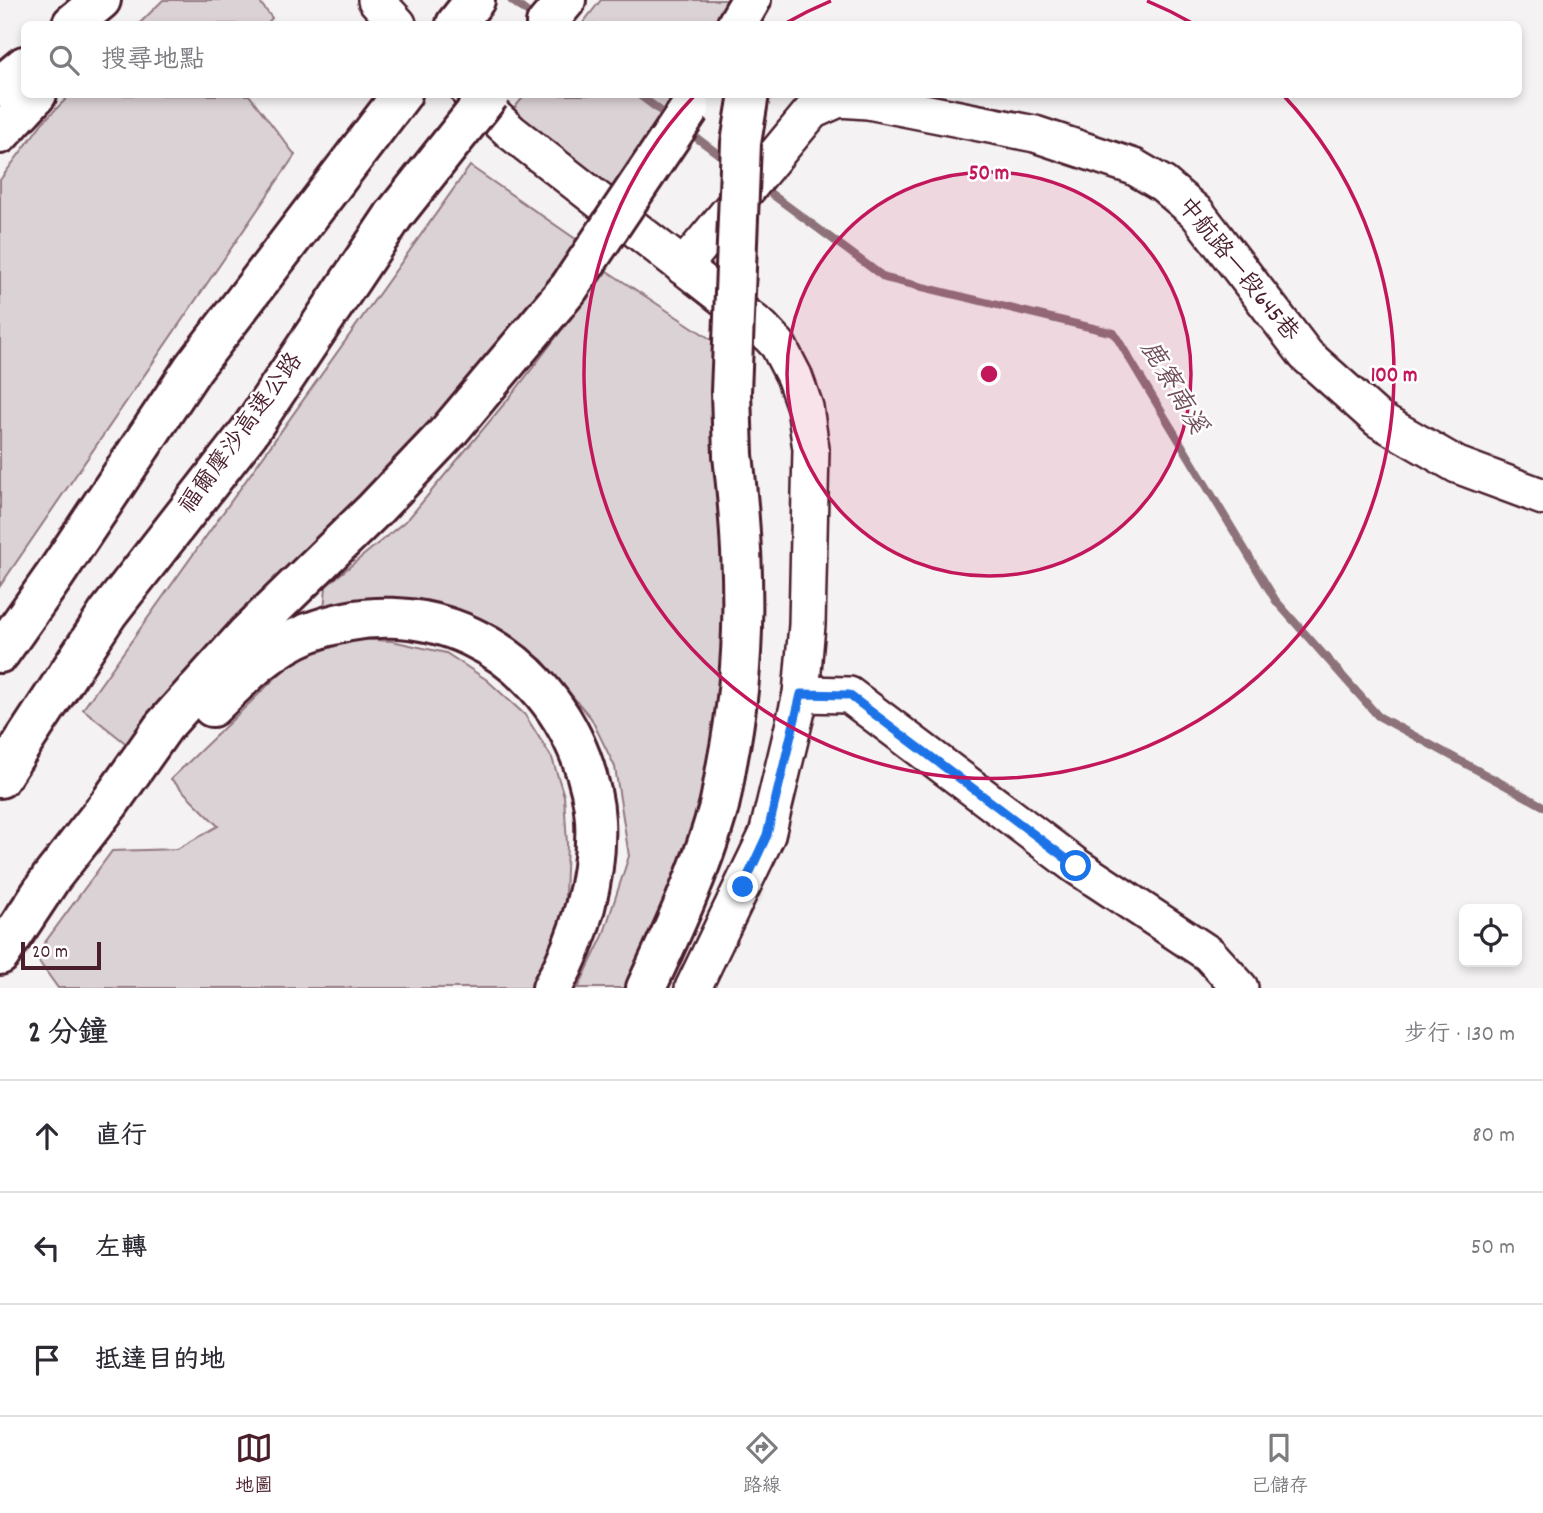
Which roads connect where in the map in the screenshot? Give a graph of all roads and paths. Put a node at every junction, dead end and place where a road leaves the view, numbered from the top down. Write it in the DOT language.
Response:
graph roads {
  1 [pos="101,0"];
  2 [pos="127,0"];
  3 [pos="376,0"];
  4 [pos="475,0"];
  5 [pos="566,0"];
  6 [pos="751,0"];
  7 [pos="773,0"];
  8 [pos="76,21"];
  9 [pos="109,21"];
  10 [pos="395,21"];
  11 [pos="458,21"];
  12 [pos="548,21"];
  13 [pos="739,21"];
  14 [pos="765,21"];
  15 [pos="21,68"];
  16 [pos="0,86"];
  17 [pos="33,98"];
  18 [pos="399,98"];
  19 [pos="474,98"];
  20 [pos="487,98"];
  21 [pos="748,98"];
  22 [pos="694,101"];
  23 [pos="0,134"];
  24 [pos="683,267"];
  25 [pos="1543,497"];
  26 [pos="0,653"];
  27 [pos="801,694"];
  28 [pos="0,778"];
  29 [pos="109,804"];
  30 [pos="0,955"];
  31 [pos="552,988"];
  32 [pos="646,988"];
  33 [pos="693,988"];
  34 [pos="1240,988"];
  1 -- 8 [label="highway"];
  2 -- 9 [label="highway"];
  3 -- 10 [label="lane"];
  4 -- 11 [label="highway"];
  5 -- 12 [label="highway"];
  6 -- 13 [label="highway"];
  7 -- 14 [label="highway"];
  15 -- 16 [label="highway"];
  17 -- 23 [label="highway"];
  18 -- 26 [label="highway"];
  19 -- 24 [label="lane"];
  20 -- 28 [label="highway, 福爾摩沙高速公路, bridge"];
  21 -- 32 [label="highway, bridge"];
  22 -- 29 [label="highway, bridge"];
  24 -- 25 [label="lane, 中航路一段645巷"];
  24 -- 27 [label="lane"];
  27 -- 33 [label="lane"];
  27 -- 34 [label="lane"];
  29 -- 30 [label="highway"];
  29 -- 31 [label="highway"];
}
